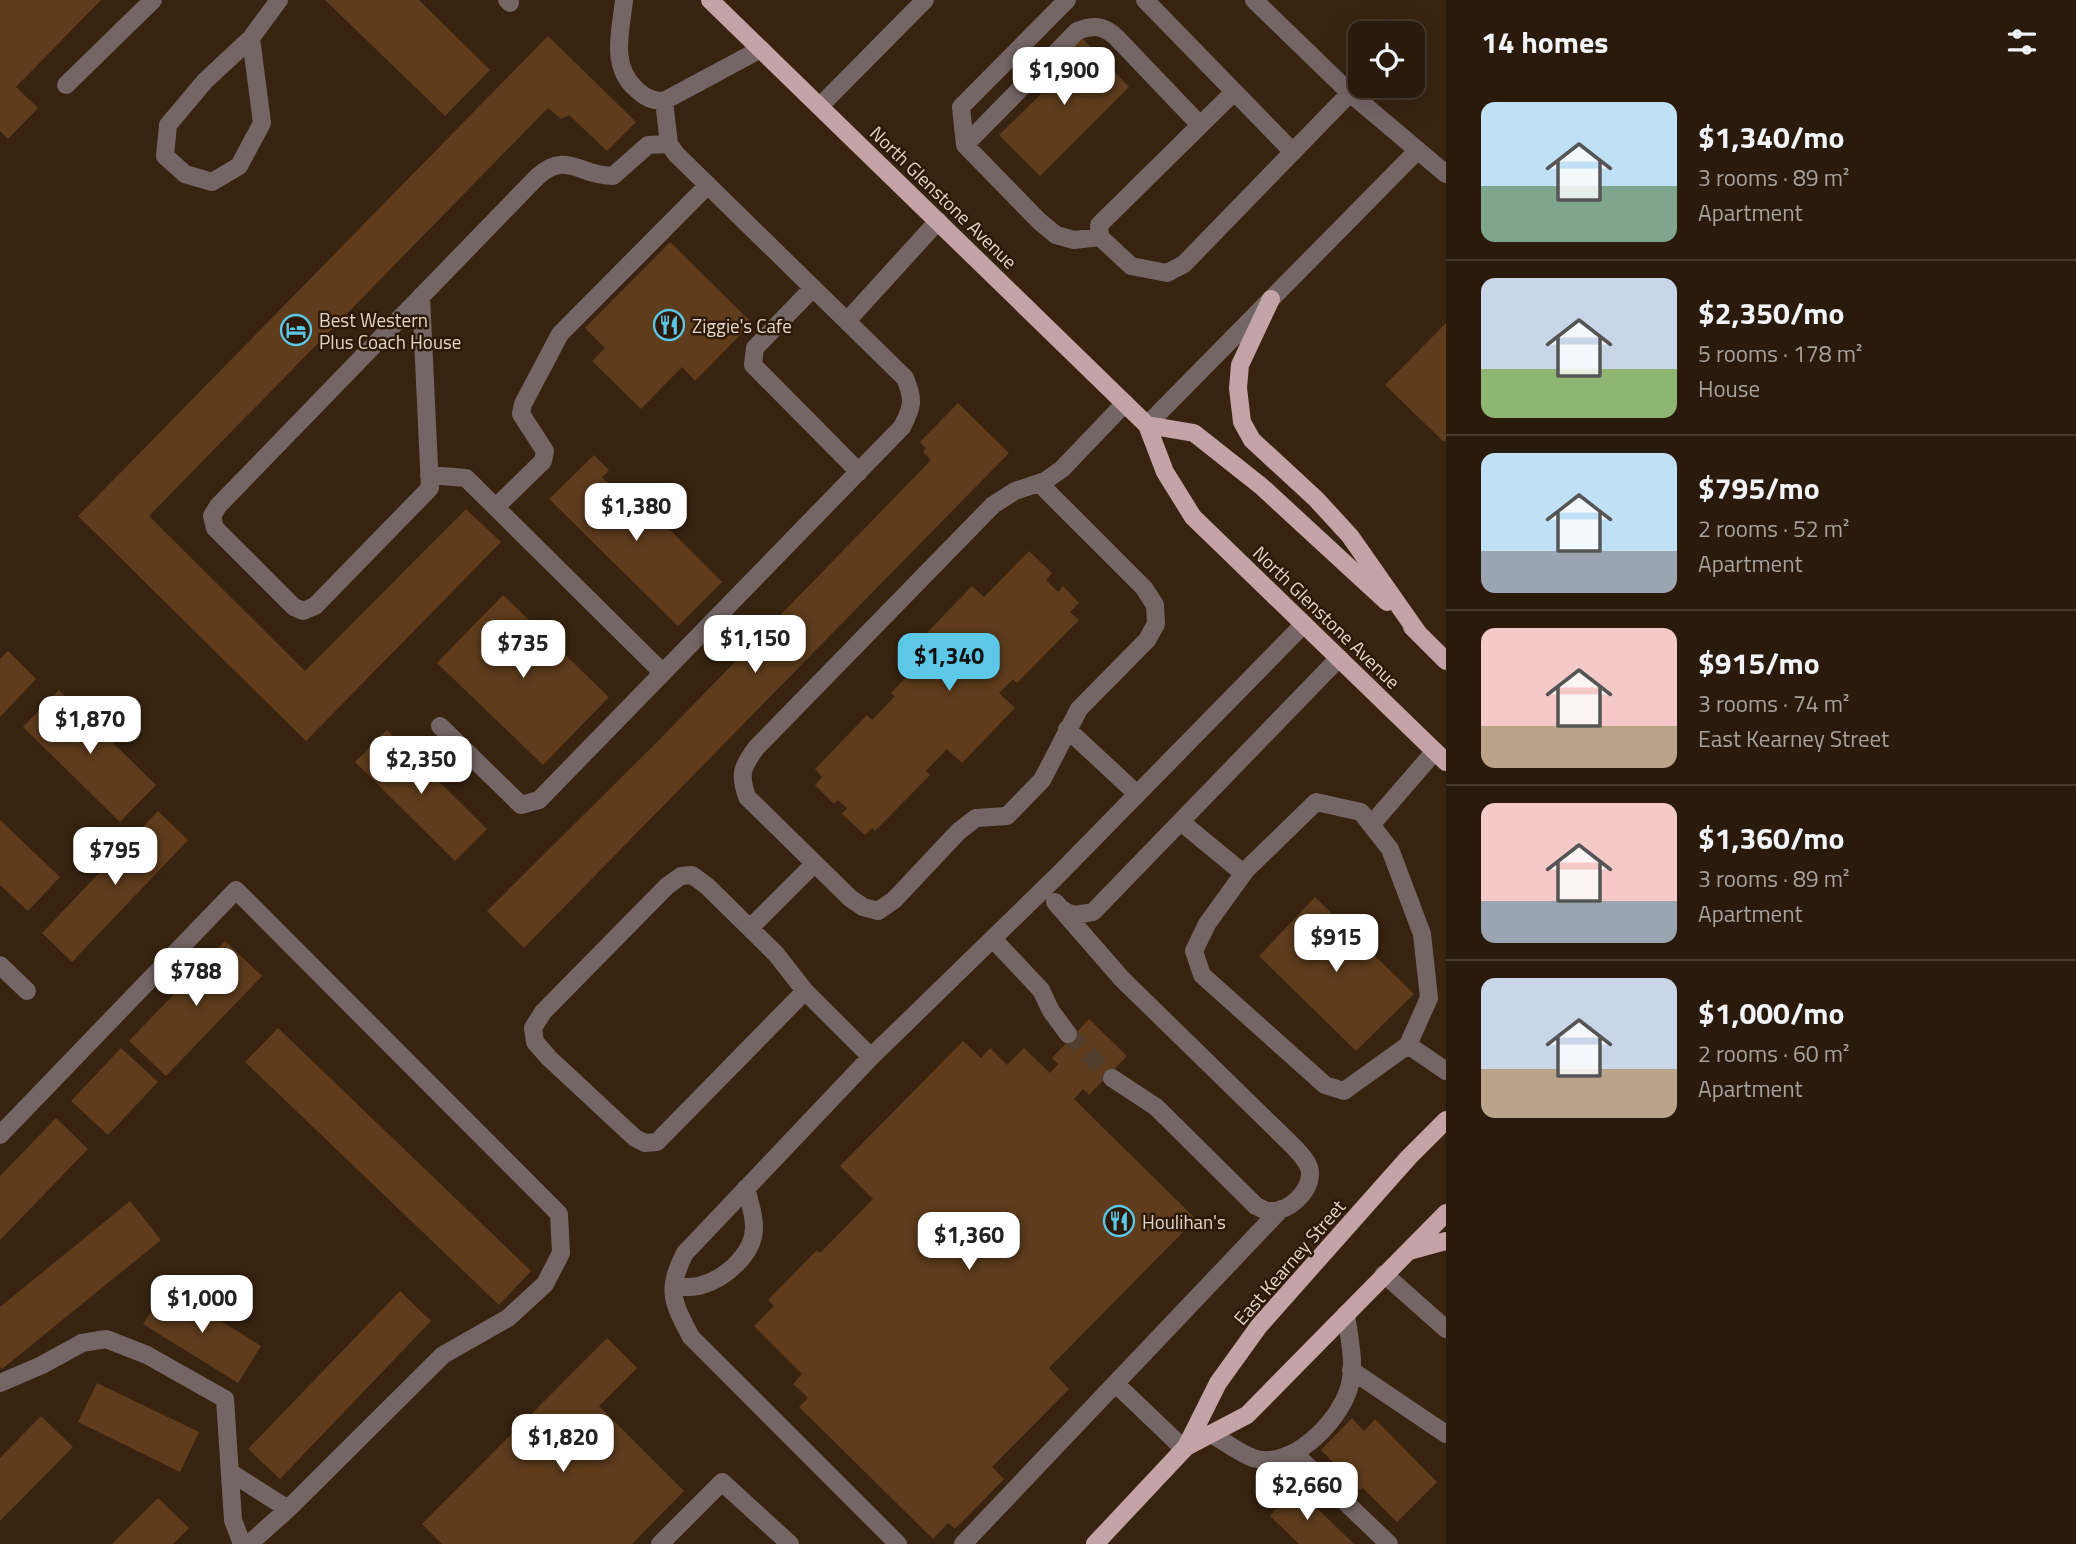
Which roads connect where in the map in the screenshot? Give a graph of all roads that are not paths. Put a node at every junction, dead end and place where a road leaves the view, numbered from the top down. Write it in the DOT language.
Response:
graph roads {
  1 [pos="153,0"];
  2 [pos="279,0"];
  3 [pos="624,0"];
  4 [pos="710,0"];
  5 [pos="925,0"];
  6 [pos="1067,0"];
  7 [pos="1145,0"];
  8 [pos="1254,0"];
  9 [pos="251,38"];
  10 [pos="761,49"];
  11 [pos="66,85"];
  12 [pos="1348,91"];
  13 [pos="1234,92"];
  14 [pos="1348,95"];
  15 [pos="1356,98"];
  16 [pos="664,101"];
  17 [pos="820,106"];
  18 [pos="1200,125"];
  19 [pos="669,144"];
  20 [pos="965,145"];
  21 [pos="1418,150"];
  22 [pos="1293,152"];
  23 [pos="1446,174"];
  24 [pos="708,184"];
  25 [pos="938,221"];
  26 [pos="1100,237"];
  27 [pos="813,288"];
  28 [pos="421,296"];
  29 [pos="1271,299"];
  30 [pos="847,321"];
  31 [pos="1125,404"];
  32 [pos="1147,425"];
  33 [pos="859,472"];
  34 [pos="429,475"];
  35 [pos="1040,483"];
  36 [pos="496,507"];
  37 [pos="1304,624"];
  38 [pos="1418,633"];
  39 [pos="1339,658"];
  40 [pos="1446,662"];
  41 [pos="663,673"];
  42 [pos="440,726"];
  43 [pos="1067,729"];
  44 [pos="1440,756"];
  45 [pos="1446,774"];
  46 [pos="1137,794"];
  47 [pos="1181,822"];
  48 [pos="1371,825"];
  49 [pos="814,864"];
  50 [pos="1243,873"];
  51 [pos="1056,877"];
  52 [pos="1055,902"];
  53 [pos="750,928"];
  54 [pos="993,939"];
  55 [pos="0,965"];
  56 [pos="27,991"];
  57 [pos="805,991"];
  58 [pos="1068,1034"];
  59 [pos="1408,1045"];
  60 [pos="871,1057"];
  61 [pos="1446,1071"];
  62 [pos="1112,1077"];
  63 [pos="1446,1120"];
  64 [pos="0,1135"];
  65 [pos="746,1188"];
  66 [pos="1281,1209"];
  67 [pos="1446,1213"];
  68 [pos="1446,1241"];
  69 [pos="1405,1252"];
  70 [pos="1384,1274"];
  71 [pos="674,1287"];
  72 [pos="1346,1314"];
  73 [pos="1446,1329"];
  74 [pos="1351,1370"];
  75 [pos="0,1383"];
  76 [pos="1116,1384"];
  77 [pos="1211,1434"];
  78 [pos="1446,1434"];
  79 [pos="1185,1448"];
  80 [pos="1295,1454"];
  81 [pos="230,1472"];
  82 [pos="288,1509"];
  83 [pos="243,1544"];
  84 [pos="249,1544"];
  85 [pos="660,1544"];
  86 [pos="789,1544"];
  87 [pos="898,1544"];
  88 [pos="963,1544"];
  89 [pos="1095,1544"];
  90 [pos="1389,1544"];
  1 -- 11 [label="lane"];
  2 -- 9 [label="lane"];
  3 -- 16 [label="lane"];
  4 -- 10 [label="main road, North Glenstone Avenue"];
  5 -- 17 [label="lane"];
  6 -- 20 [label="lane"];
  7 -- 13 [label="lane"];
  8 -- 12 [label="lane"];
  9 -- 9 [label="lane"];
  10 -- 16 [label="lane"];
  10 -- 17 [label="main road, North Glenstone Avenue"];
  13 -- 18 [label="lane"];
  13 -- 22 [label="lane"];
  14 -- 22 [label="lane"];
  15 -- 21 [label="lane"];
  16 -- 19 [label="lane"];
  17 -- 25 [label="main road, North Glenstone Avenue"];
  18 -- 20 [label="lane"];
  18 -- 26 [label="lane"];
  19 -- 24 [label="lane"];
  19 -- 28 [label="lane"];
  20 -- 26 [label="lane"];
  21 -- 23 [label="lane"];
  21 -- 29 [label="lane"];
  22 -- 26 [label="lane"];
  24 -- 27 [label="lane"];
  24 -- 36 [label="lane"];
  25 -- 30 [label="lane"];
  25 -- 31 [label="main road, North Glenstone Avenue"];
  27 -- 30 [label="lane"];
  27 -- 33 [label="lane"];
  28 -- 34 [label="lane"];
  28 -- 34 [label="lane"];
  29 -- 32 [label="lane"];
  29 -- 38 [label="main road"];
  30 -- 33 [label="lane"];
  31 -- 32 [label="main road, North Glenstone Avenue"];
  31 -- 35 [label="lane"];
  32 -- 37 [label="main road, North Glenstone Avenue"];
  32 -- 38 [label="main road"];
  33 -- 41 [label="lane"];
  34 -- 36 [label="lane"];
  35 -- 43 [label="lane"];
  35 -- 49 [label="lane"];
  36 -- 41 [label="lane"];
  37 -- 39 [label="main road, North Glenstone Avenue"];
  37 -- 46 [label="lane"];
  38 -- 40 [label="main road"];
  39 -- 44 [label="main road, North Glenstone Avenue"];
  39 -- 47 [label="lane"];
  41 -- 42 [label="lane"];
  43 -- 46 [label="lane"];
  43 -- 49 [label="lane"];
  44 -- 45 [label="main road"];
  44 -- 48 [label="lane"];
  46 -- 51 [label="lane"];
  47 -- 50 [label="lane"];
  47 -- 52 [label="lane"];
  48 -- 50 [label="lane"];
  48 -- 59 [label="lane"];
  49 -- 53 [label="lane"];
  50 -- 59 [label="lane"];
  51 -- 52 [label="lane"];
  51 -- 54 [label="lane"];
  52 -- 66 [label="lane"];
  53 -- 57 [label="lane"];
  53 -- 57 [label="lane"];
  54 -- 58 [label="lane"];
  54 -- 60 [label="lane"];
  55 -- 56 [label="lane"];
  57 -- 60 [label="lane"];
  59 -- 61 [label="lane"];
  60 -- 65 [label="lane"];
  62 -- 66 [label="lane"];
  63 -- 79 [label="main road, East Kearney Street"];
  64 -- 82 [label="lane"];
  65 -- 71 [label="lane"];
  65 -- 71 [label="lane"];
  66 -- 76 [label="lane"];
  67 -- 69 [label="main road, East Kearney Street"];
  68 -- 69 [label="main road"];
  69 -- 70 [label="main road, East Kearney Street"];
  70 -- 72 [label="main road, East Kearney Street"];
  70 -- 73 [label="lane"];
  71 -- 87 [label="lane"];
  72 -- 74 [label="lane"];
  72 -- 77 [label="main road, East Kearney Street"];
  74 -- 78 [label="lane"];
  74 -- 80 [label="lane"];
  75 -- 81 [label="lane"];
  76 -- 79 [label="lane"];
  76 -- 88 [label="lane"];
  77 -- 79 [label="main road, East Kearney Street"];
  77 -- 80 [label="lane"];
  79 -- 89 [label="main road, East Kearney Street"];
  80 -- 90 [label="lane"];
  81 -- 82 [label="lane"];
  81 -- 83 [label="lane"];
  82 -- 84 [label="lane"];
  85 -- 86 [label="lane"];
}
